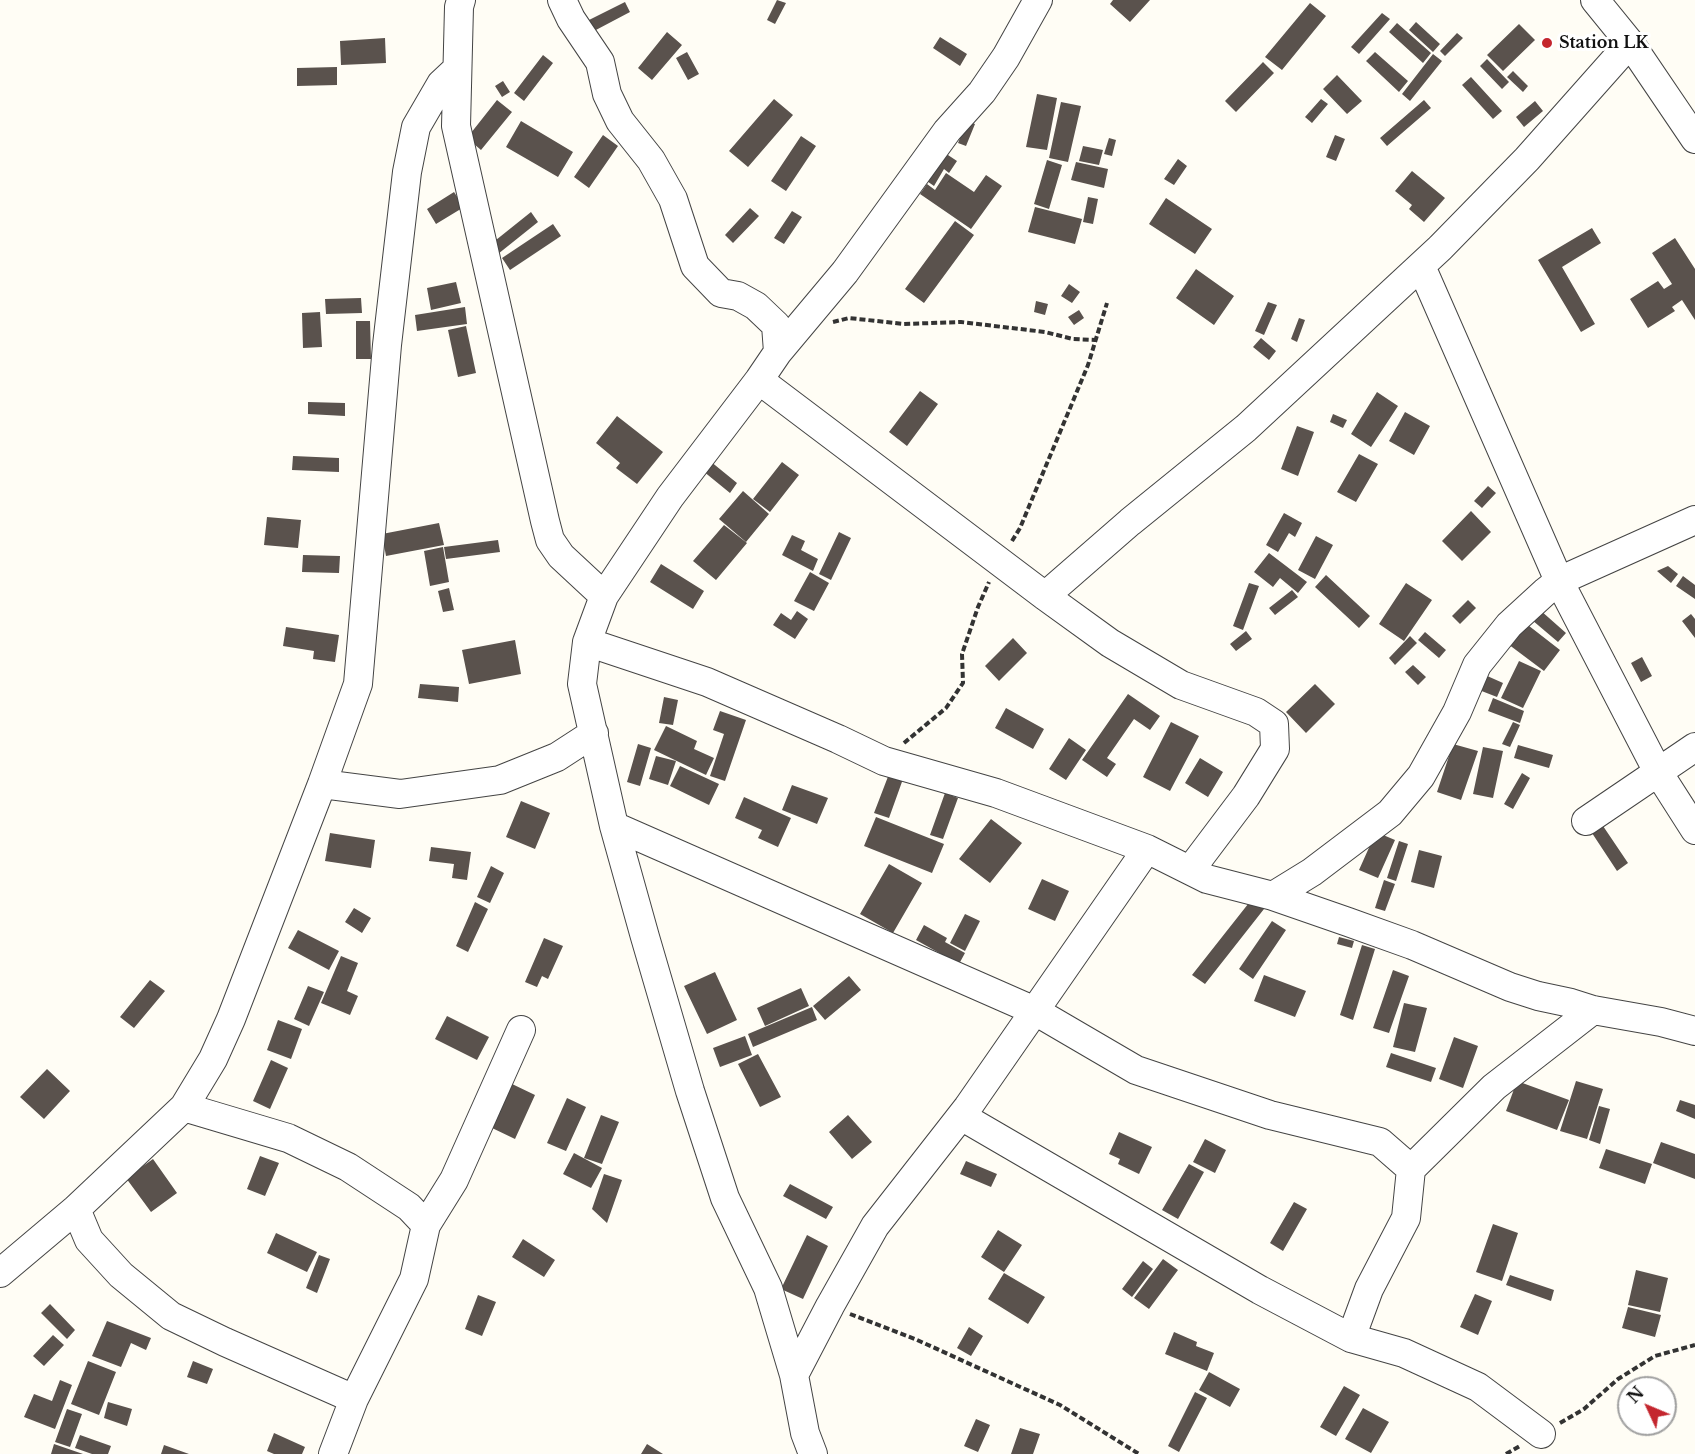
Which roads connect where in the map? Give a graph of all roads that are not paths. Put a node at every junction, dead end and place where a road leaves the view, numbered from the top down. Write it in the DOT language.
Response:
graph roads {
  1 [pos="460,0"];
  2 [pos="562,0"];
  3 [pos="1038,0"];
  4 [pos="1595,0"];
  5 [pos="1630,44"];
  6 [pos="457,69"];
  7 [pos="1695,139"];
  8 [pos="1421,266"];
  9 [pos="778,352"];
  10 [pos="759,380"];
  11 [pos="1695,520"];
  12 [pos="1558,582"];
  13 [pos="604,596"];
  14 [pos="1045,596"];
  15 [pos="587,642"];
  16 [pos="594,733"];
  17 [pos="1695,747"];
  18 [pos="1658,772"];
  19 [pos="322,784"];
  20 [pos="1586,821"];
  21 [pos="614,826"];
  22 [pos="1695,830"];
  23 [pos="1147,849"];
  24 [pos="1191,869"];
  25 [pos="1273,896"];
  26 [pos="1593,1010"];
  27 [pos="1035,1011"];
  28 [pos="521,1030"];
  29 [pos="1695,1031"];
  30 [pos="184,1107"];
  31 [pos="961,1116"];
  32 [pos="1411,1169"];
  33 [pos="76,1209"];
  34 [pos="426,1225"];
  35 [pos="0,1273"];
  36 [pos="1351,1338"];
  37 [pos="794,1375"];
  38 [pos="354,1399"];
  39 [pos="1541,1434"];
  40 [pos="333,1454"];
  41 [pos="813,1454"];
  1 -- 6 [label="street"];
  2 -- 9 [label="street"];
  3 -- 9 [label="street"];
  4 -- 5 [label="street"];
  5 -- 7 [label="street"];
  5 -- 8 [label="street"];
  6 -- 13 [label="street"];
  6 -- 19 [label="street"];
  8 -- 12 [label="street"];
  8 -- 14 [label="street"];
  9 -- 10 [label="street"];
  10 -- 13 [label="street"];
  10 -- 14 [label="street"];
  11 -- 12 [label="street"];
  12 -- 18 [label="street"];
  12 -- 25 [label="street"];
  13 -- 15 [label="street"];
  14 -- 24 [label="street"];
  15 -- 16 [label="street"];
  15 -- 23 [label="street"];
  16 -- 19 [label="street"];
  16 -- 21 [label="street"];
  17 -- 18 [label="street"];
  18 -- 20 [label="street"];
  18 -- 22 [label="street"];
  19 -- 30 [label="street"];
  21 -- 27 [label="street"];
  21 -- 37 [label="street"];
  23 -- 24 [label="street"];
  23 -- 27 [label="street"];
  24 -- 25 [label="street"];
  25 -- 26 [label="street"];
  26 -- 29 [label="street"];
  26 -- 32 [label="street"];
  27 -- 31 [label="street"];
  27 -- 32 [label="street"];
  28 -- 34 [label="street"];
  30 -- 33 [label="street"];
  30 -- 34 [label="street"];
  31 -- 36 [label="street"];
  31 -- 37 [label="street"];
  32 -- 36 [label="street"];
  33 -- 35 [label="street"];
  33 -- 38 [label="street"];
  34 -- 38 [label="street"];
  36 -- 39 [label="street"];
  37 -- 41 [label="street"];
  38 -- 40 [label="street"];
}
